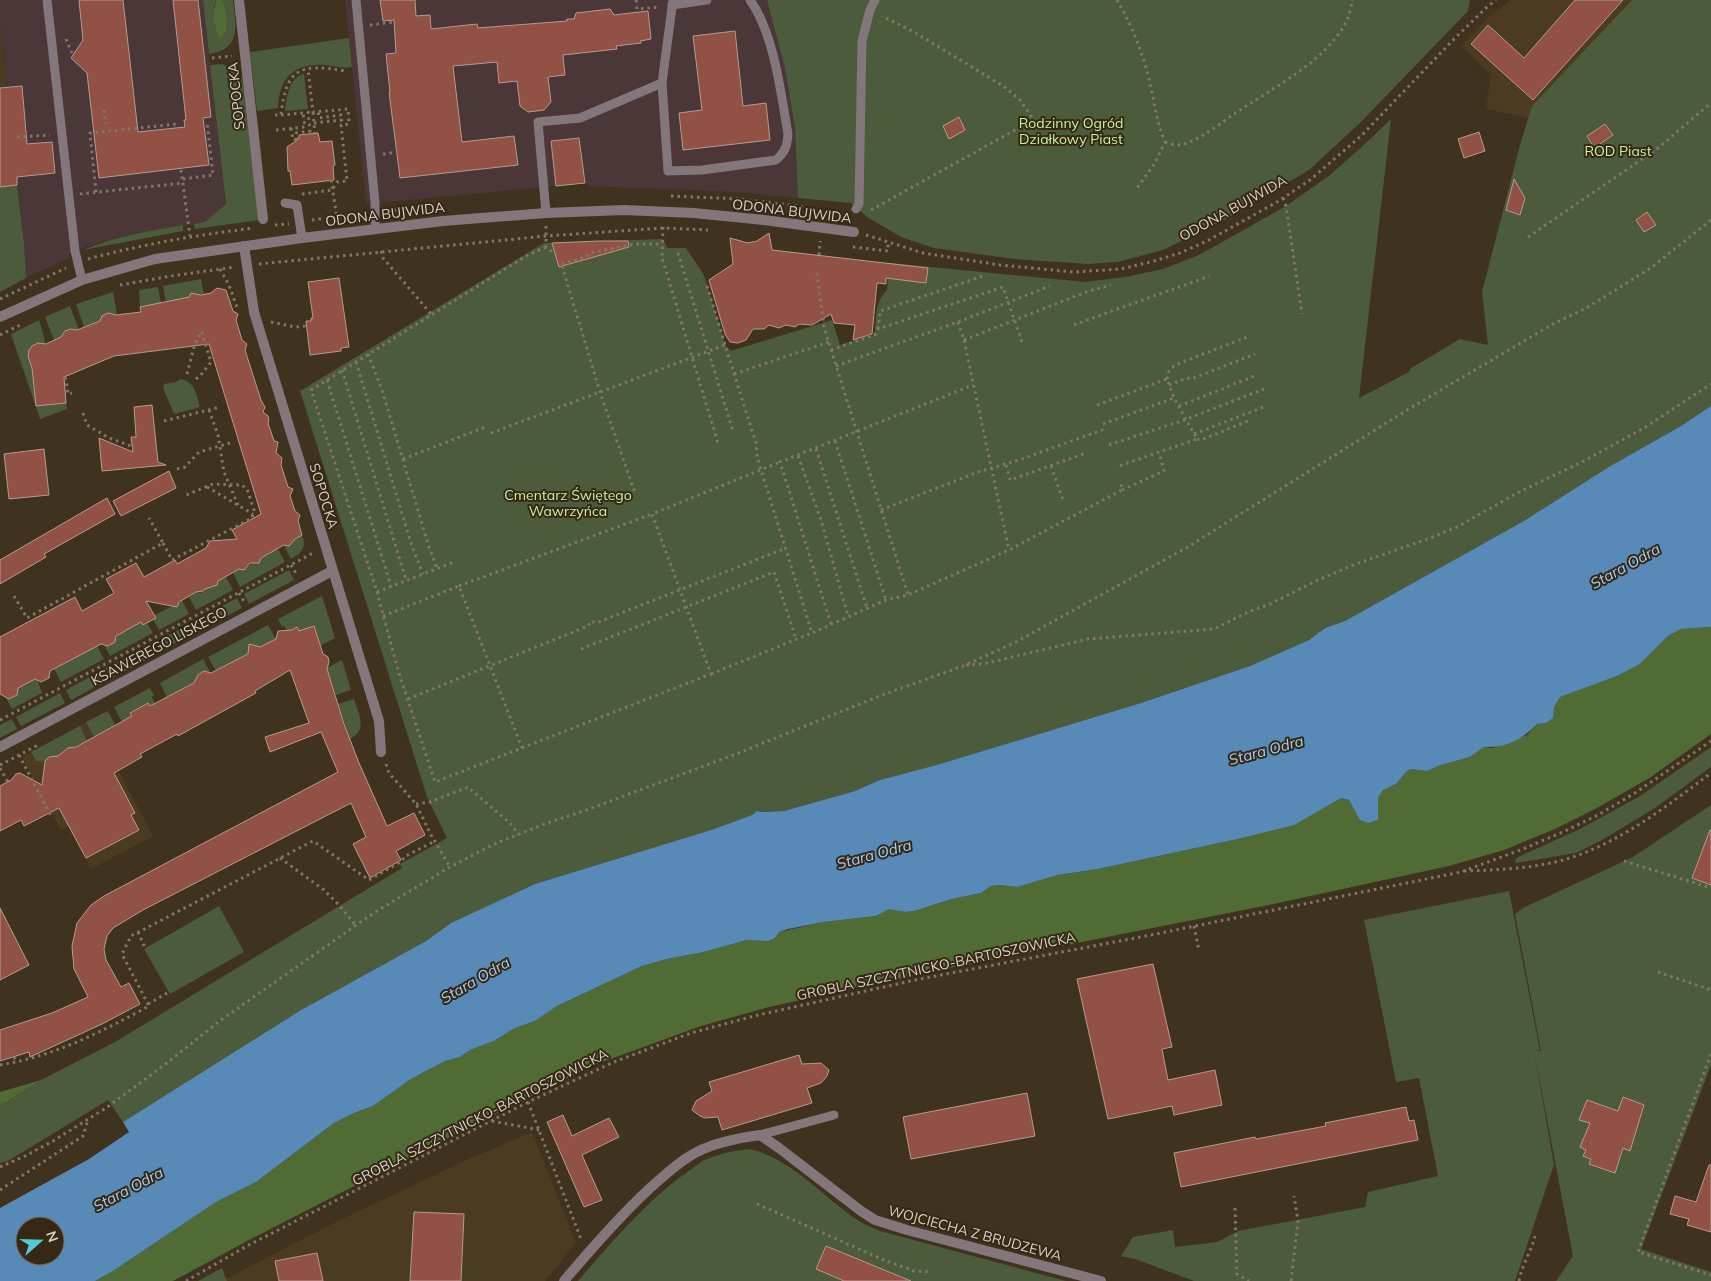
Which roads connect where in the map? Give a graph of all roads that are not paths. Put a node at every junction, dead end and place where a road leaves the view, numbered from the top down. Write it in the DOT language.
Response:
graph roads {
  1 [pos="47,0"];
  2 [pos="239,0"];
  3 [pos="356,0"];
  4 [pos="707,0"];
  5 [pos="750,0"];
  6 [pos="875,0"];
  7 [pos="672,3"];
  8 [pos="662,83"];
  9 [pos="285,203"];
  10 [pos="858,206"];
  11 [pos="546,213"];
  12 [pos="263,219"];
  13 [pos="376,229"];
  14 [pos="854,232"];
  15 [pos="302,238"];
  16 [pos="244,246"];
  17 [pos="82,280"];
  18 [pos="0,317"];
  19 [pos="332,571"];
  20 [pos="0,747"];
  21 [pos="382,752"];
  22 [pos="834,1115"];
  23 [pos="760,1135"];
  24 [pos="564,1281"];
  25 [pos="1101,1281"];
  1 -- 17 [label="lane"];
  2 -- 12 [label="street, SOPOCKA"];
  3 -- 13 [label="lane"];
  4 -- 7 [label="lane"];
  5 -- 8 [label="lane"];
  6 -- 10 [label="lane"];
  7 -- 8 [label="lane"];
  8 -- 11 [label="lane"];
  9 -- 15 [label="lane"];
  11 -- 13 [label="street, ODONA BUJWIDA"];
  11 -- 14 [label="street, ODONA BUJWIDA"];
  13 -- 15 [label="street, ODONA BUJWIDA"];
  15 -- 16 [label="street, ODONA BUJWIDA"];
  16 -- 17 [label="street, ODONA BUJWIDA"];
  16 -- 19 [label="street, SOPOCKA"];
  17 -- 18 [label="street, ODONA BUJWIDA"];
  19 -- 20 [label="street, KSAWEREGO LISKEGO"];
  19 -- 21 [label="street, SOPOCKA"];
  22 -- 23 [label="lane"];
  23 -- 24 [label="street"];
  23 -- 25 [label="street, WOJCIECHA Z BRUDZEWA"];
}
